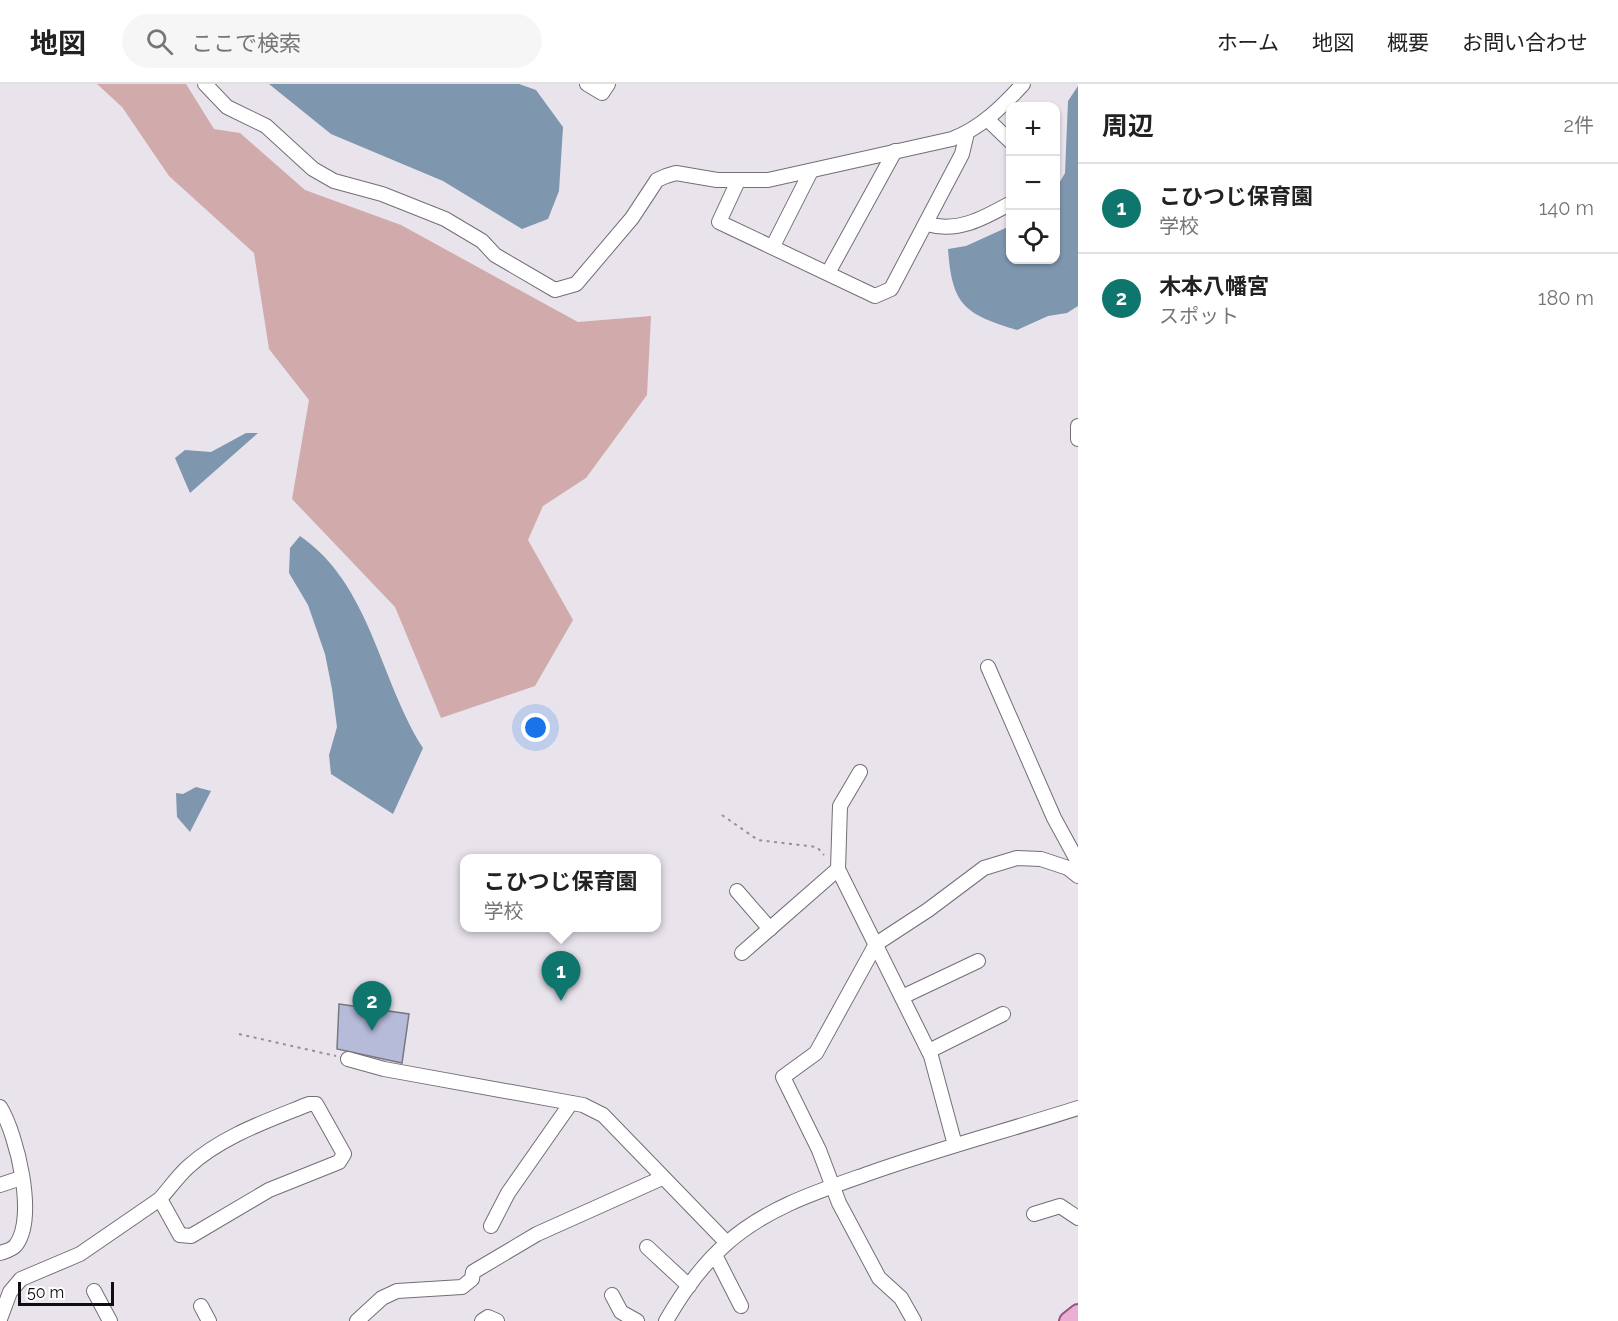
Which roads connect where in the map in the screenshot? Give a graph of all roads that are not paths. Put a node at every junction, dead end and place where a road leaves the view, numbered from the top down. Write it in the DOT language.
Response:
graph roads {
  1 [pos="205,84"];
  2 [pos="586,84"];
  3 [pos="608,84"];
  4 [pos="1023,84"];
  5 [pos="987,119"];
  6 [pos="967,133"];
  7 [pos="1006,137"];
  8 [pos="895,151"];
  9 [pos="811,171"];
  10 [pos="738,181"];
  11 [pos="1006,206"];
  12 [pos="927,224"];
  13 [pos="773,246"];
  14 [pos="828,273"];
  15 [pos="1078,426"];
  16 [pos="1078,439"];
  17 [pos="988,667"];
  18 [pos="860,772"];
  19 [pos="1078,862"];
  20 [pos="838,868"];
  21 [pos="1078,876"];
  22 [pos="737,891"];
  23 [pos="770,928"];
  24 [pos="876,944"];
  25 [pos="742,953"];
  26 [pos="978,961"];
  27 [pos="902,997"];
  28 [pos="1003,1014"];
  29 [pos="929,1051"];
  30 [pos="348,1059"];
  31 [pos="571,1103"];
  32 [pos="1078,1108"];
  33 [pos="2,1115"];
  34 [pos="955,1145"];
  35 [pos="21,1178"];
  36 [pos="662,1178"];
  37 [pos="0,1185"];
  38 [pos="832,1186"];
  39 [pos="160,1199"];
  40 [pos="1034,1214"];
  41 [pos="1078,1218"];
  42 [pos="491,1226"];
  43 [pos="727,1243"];
  44 [pos="647,1247"];
  45 [pos="0,1253"];
  46 [pos="715,1255"];
  47 [pos="689,1286"];
  48 [pos="94,1291"];
  49 [pos="612,1295"];
  50 [pos="201,1306"];
  51 [pos="741,1306"];
  52 [pos="1078,1313"];
  53 [pos="0,1319"];
  54 [pos="110,1321"];
  55 [pos="209,1321"];
  56 [pos="357,1321"];
  57 [pos="482,1321"];
  58 [pos="497,1321"];
  59 [pos="637,1321"];
  60 [pos="666,1321"];
  61 [pos="914,1321"];
  62 [pos="1068,1321"];
  1 -- 10 [label="street"];
  2 -- 3 [label="street"];
  4 -- 5 [label="street"];
  5 -- 6 [label="street"];
  5 -- 7 [label="street"];
  6 -- 8 [label="street"];
  6 -- 12 [label="street"];
  8 -- 9 [label="street"];
  8 -- 14 [label="street"];
  9 -- 10 [label="street"];
  9 -- 13 [label="street"];
  10 -- 13 [label="street"];
  11 -- 12 [label="street"];
  12 -- 14 [label="street"];
  13 -- 14 [label="street"];
  15 -- 16 [label="street"];
  17 -- 19 [label="street"];
  18 -- 20 [label="street"];
  20 -- 23 [label="street"];
  20 -- 24 [label="street"];
  21 -- 24 [label="street"];
  22 -- 23 [label="street"];
  23 -- 25 [label="street"];
  24 -- 27 [label="street"];
  24 -- 38 [label="street"];
  26 -- 27 [label="street"];
  27 -- 29 [label="street"];
  28 -- 29 [label="street"];
  29 -- 34 [label="street"];
  30 -- 31 [label="street"];
  31 -- 36 [label="street"];
  31 -- 42 [label="street"];
  32 -- 34 [label="street"];
  33 -- 35 [label="street"];
  34 -- 38 [label="street"];
  35 -- 37 [label="street"];
  35 -- 45 [label="street"];
  36 -- 43 [label="street"];
  36 -- 56 [label="street"];
  38 -- 43 [label="street"];
  38 -- 61 [label="street"];
  39 -- 39 [label="street"];
  39 -- 53 [label="street"];
  40 -- 41 [label="street"];
  43 -- 46 [label="street"];
  44 -- 47 [label="street"];
  46 -- 47 [label="street"];
  46 -- 51 [label="street"];
  47 -- 60 [label="street"];
  48 -- 54 [label="street"];
  49 -- 59 [label="street"];
  50 -- 55 [label="street"];
  52 -- 62 [label="main road"];
  57 -- 58 [label="street"];
}
